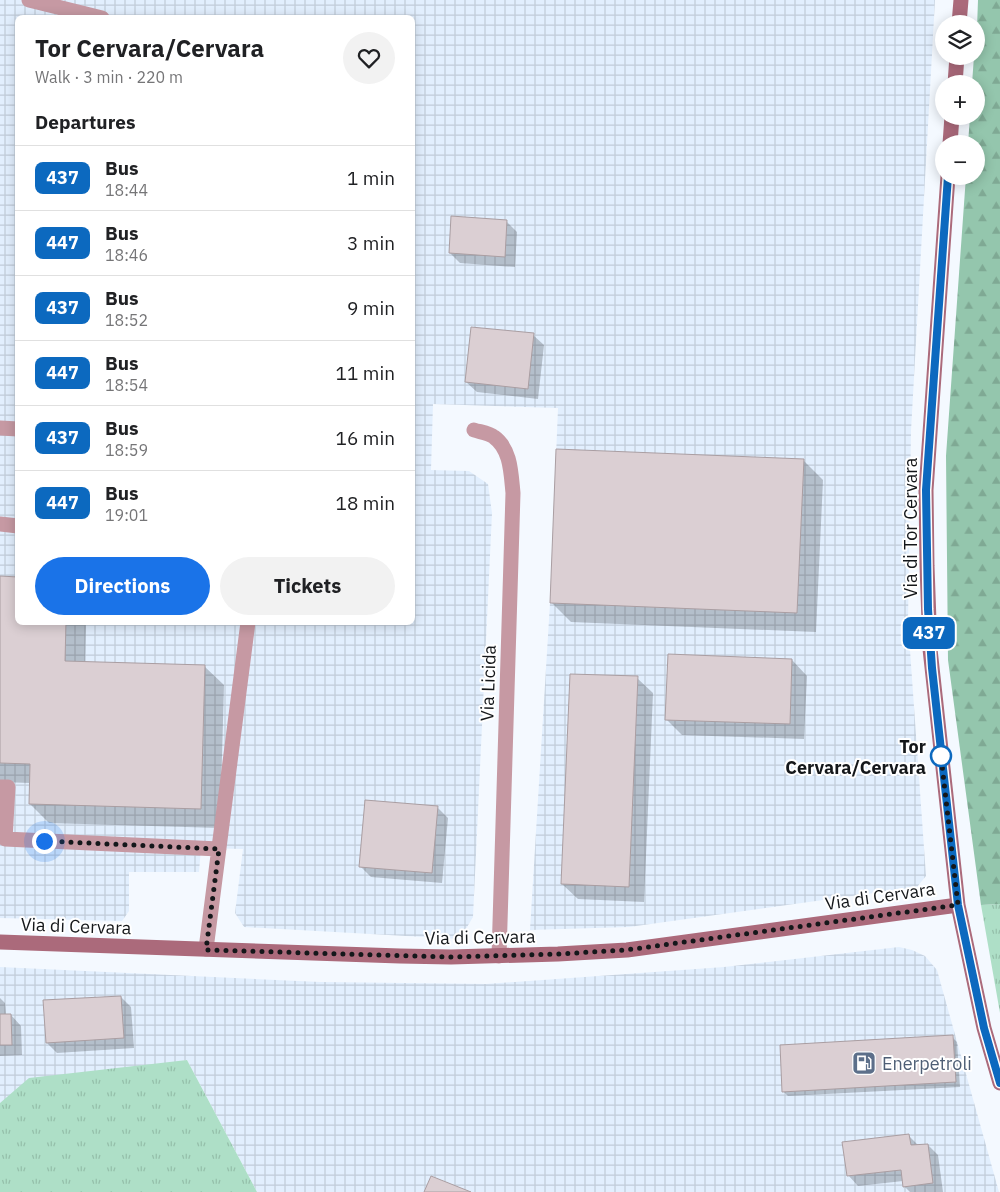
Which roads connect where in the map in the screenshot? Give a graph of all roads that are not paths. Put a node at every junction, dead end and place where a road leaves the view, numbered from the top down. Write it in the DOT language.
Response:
graph roads {
  1 [pos="29,0"];
  2 [pos="961,0"];
  3 [pos="90,15"];
  4 [pos="960,15"];
  5 [pos="947,185"];
  6 [pos="0,428"];
  7 [pos="15,430"];
  8 [pos="474,430"];
  9 [pos="0,524"];
  10 [pos="15,526"];
  11 [pos="248,625"];
  12 [pos="0,787"];
  13 [pos="219,849"];
  14 [pos="958,905"];
  15 [pos="0,942"];
  16 [pos="206,950"];
  17 [pos="499,956"];
  18 [pos="1000,1083"];
  1 -- 3 [label="street"];
  2 -- 4 [label="street"];
  5 -- 14 [label="street, Via di Tor Cervara"];
  6 -- 7 [label="street"];
  8 -- 17 [label="street, Via Licida"];
  9 -- 10 [label="street"];
  11 -- 13 [label="street"];
  12 -- 13 [label="street"];
  13 -- 16 [label="street"];
  14 -- 17 [label="street, Via di Cervara"];
  14 -- 18 [label="street, Via di Tor Cervara"];
  15 -- 16 [label="street, Via di Cervara"];
  16 -- 17 [label="street, Via di Cervara"];
}
